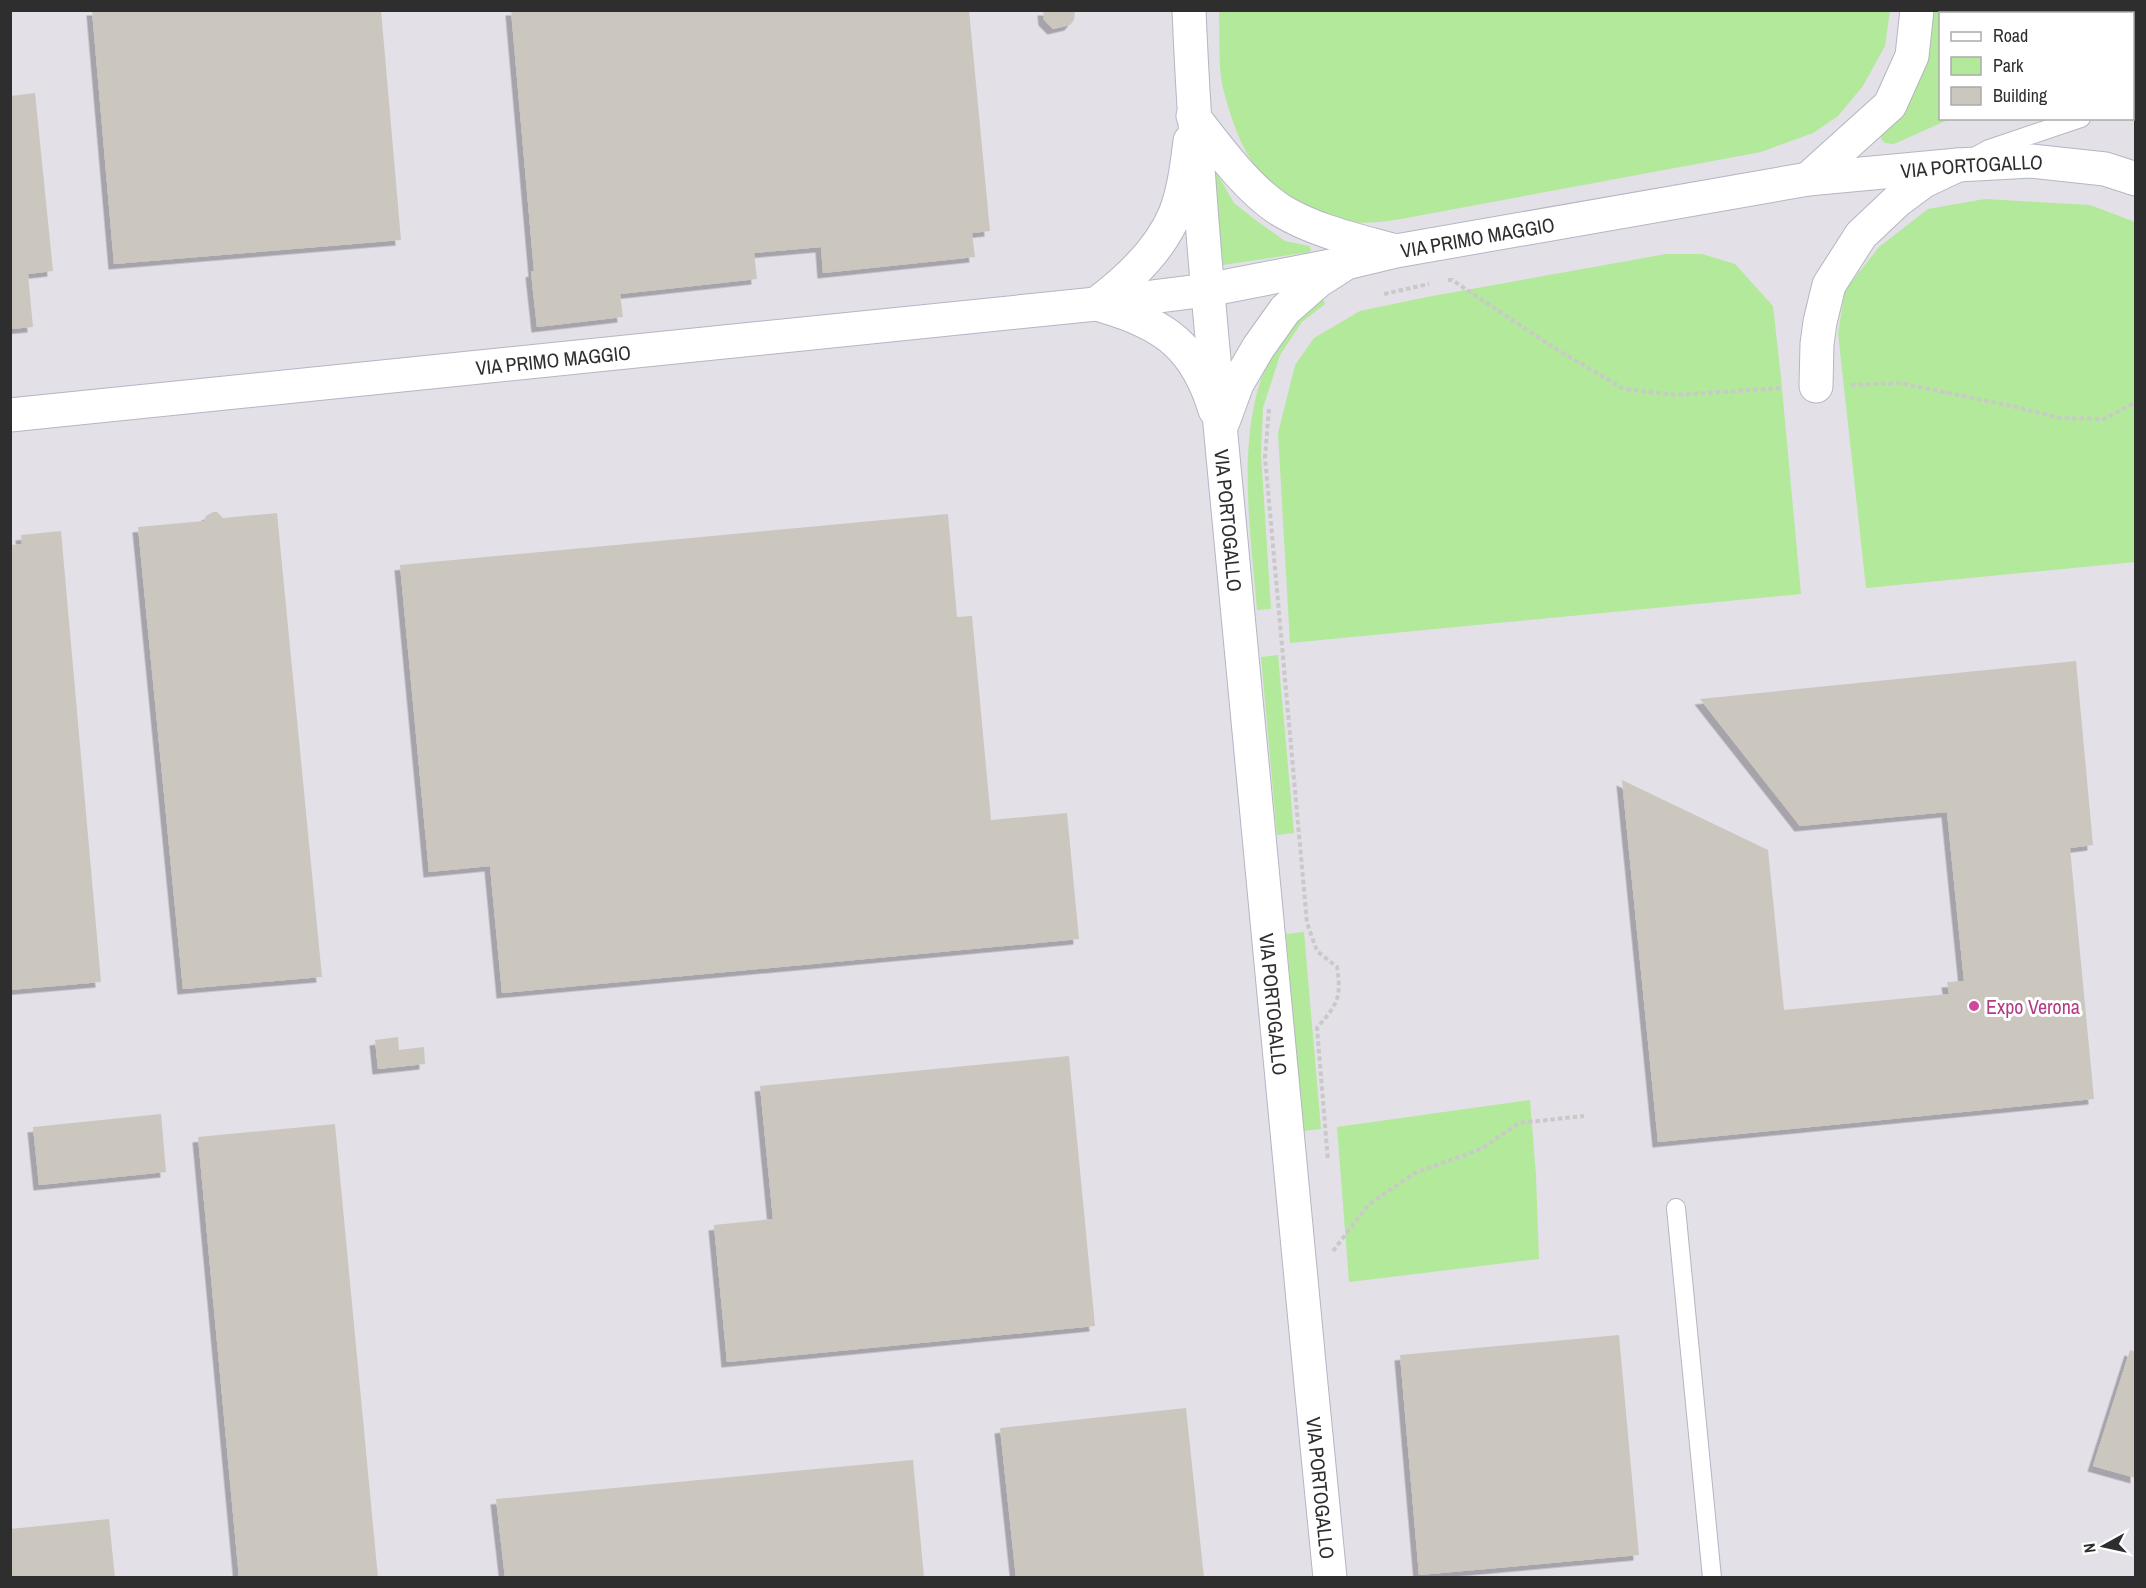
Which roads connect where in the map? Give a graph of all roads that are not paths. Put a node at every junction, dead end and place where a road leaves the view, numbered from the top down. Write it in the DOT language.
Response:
graph roads {
  1 [pos="1189,10"];
  2 [pos="1917,10"];
  3 [pos="1193,116"];
  4 [pos="2075,120"];
  5 [pos="1958,165"];
  6 [pos="1808,179"];
  7 [pos="2136,179"];
  8 [pos="1396,251"];
  9 [pos="1346,263"];
  10 [pos="1207,290"];
  11 [pos="1096,304"];
  12 [pos="1816,386"];
  13 [pos="10,415"];
  14 [pos="1221,429"];
  15 [pos="1676,1208"];
  16 [pos="1330,1578"];
  17 [pos="1712,1578"];
  1 -- 3 [label="main road"];
  2 -- 6 [label="main road"];
  3 -- 8 [label="main road, VIA PRIMO MAGGIO"];
  3 -- 10 [label="main road, VIA PORTOGALLO"];
  3 -- 11 [label="main road"];
  4 -- 5 [label="lane"];
  5 -- 6 [label="main road, VIA PORTOGALLO"];
  5 -- 7 [label="main road, VIA PORTOGALLO"];
  5 -- 12 [label="main road"];
  6 -- 8 [label="main road, VIA PRIMO MAGGIO"];
  8 -- 9 [label="main road, VIA PORTOGALLO"];
  9 -- 10 [label="main road, VIA PRIMO MAGGIO"];
  9 -- 14 [label="main road, VIA PORTOGALLO"];
  10 -- 11 [label="main road, VIA PRIMO MAGGIO"];
  10 -- 14 [label="main road, VIA PORTOGALLO"];
  11 -- 13 [label="main road, VIA PRIMO MAGGIO"];
  11 -- 14 [label="main road, VIA PRIMO MAGGIO"];
  14 -- 16 [label="main road, VIA PORTOGALLO"];
  15 -- 17 [label="lane"];
}
